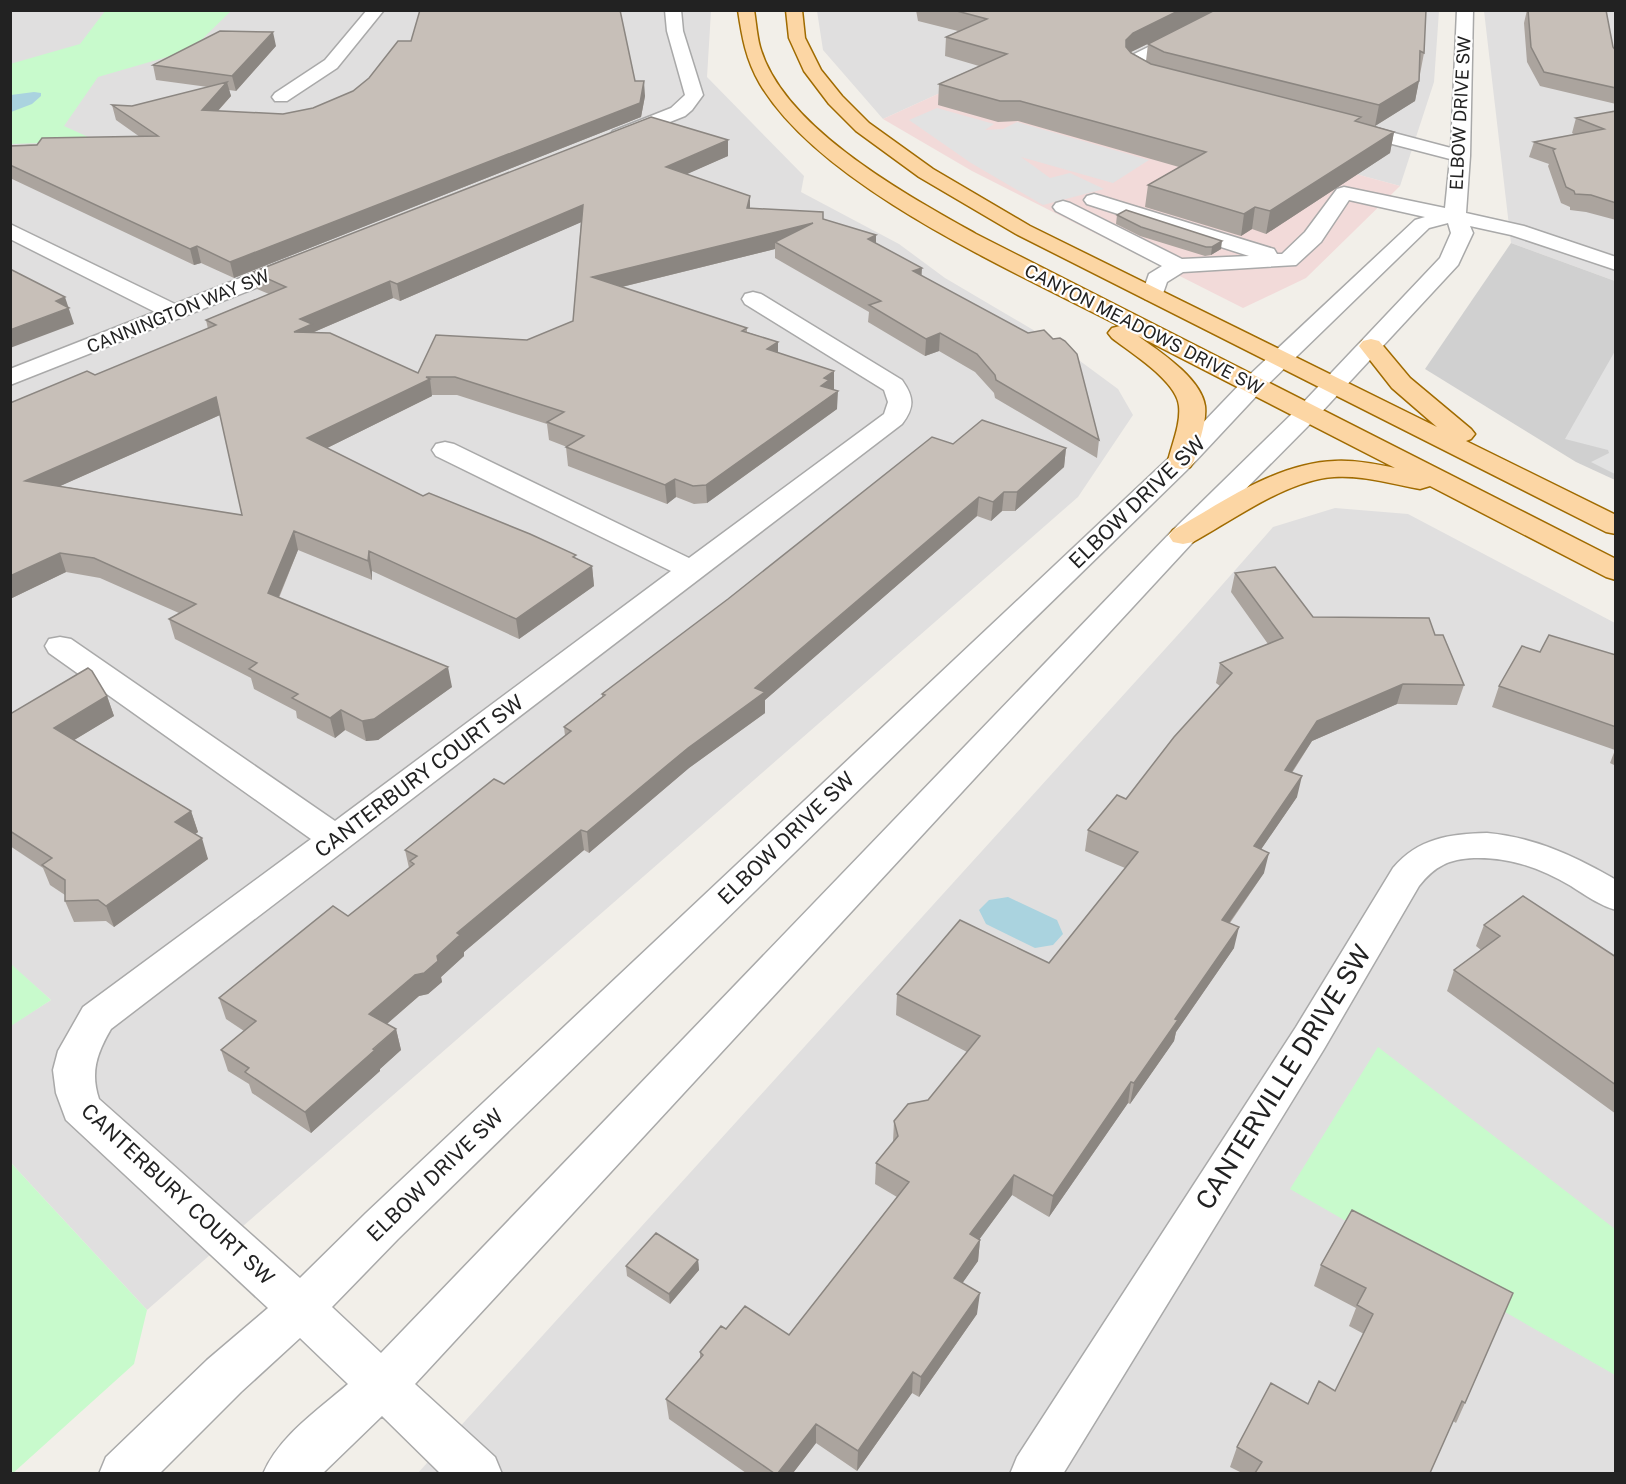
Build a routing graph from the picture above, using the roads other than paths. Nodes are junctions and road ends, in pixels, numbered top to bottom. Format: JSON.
{"nodes":[{"id":1,"x":376,"y":10,"type":"edge"},
{"id":2,"x":673,"y":10,"type":"edge"},
{"id":3,"x":746,"y":10,"type":"edge"},
{"id":4,"x":794,"y":10,"type":"edge"},
{"id":5,"x":1236,"y":10,"type":"edge"},
{"id":6,"x":1465,"y":10,"type":"edge"},
{"id":7,"x":1182,"y":85,"type":"edge"},
{"id":8,"x":281,"y":97,"type":"dead end"},
{"id":9,"x":1332,"y":123,"type":"edge"},
{"id":10,"x":601,"y":143,"type":"edge"},
{"id":11,"x":1460,"y":156,"type":"junction"},
{"id":12,"x":1094,"y":200,"type":"dead end"},
{"id":13,"x":1063,"y":207,"type":"dead end"},
{"id":14,"x":1455,"y":215,"type":"junction"},
{"id":15,"x":10,"y":230,"type":"edge"},
{"id":16,"x":316,"y":256,"type":"edge"},
{"id":17,"x":1288,"y":260,"type":"junction"},
{"id":18,"x":1616,"y":264,"type":"edge"},
{"id":19,"x":1178,"y":266,"type":"junction"},
{"id":20,"x":1067,"y":290,"type":"junction"},
{"id":21,"x":1153,"y":294,"type":"junction"},
{"id":22,"x":753,"y":299,"type":"dead end"},
{"id":23,"x":174,"y":313,"type":"junction"},
{"id":24,"x":1371,"y":346,"type":"junction"},
{"id":25,"x":1282,"y":358,"type":"junction"},
{"id":26,"x":10,"y":378,"type":"edge"},
{"id":27,"x":1253,"y":385,"type":"junction"},
{"id":28,"x":1334,"y":385,"type":"junction"},
{"id":29,"x":1308,"y":412,"type":"junction"},
{"id":30,"x":445,"y":450,"type":"dead end"},
{"id":31,"x":1181,"y":460,"type":"junction"},
{"id":32,"x":1513,"y":474,"type":"junction"},
{"id":33,"x":1448,"y":486,"type":"junction"},
{"id":34,"x":1616,"y":526,"type":"edge"},
{"id":35,"x":1183,"y":536,"type":"junction"},
{"id":36,"x":691,"y":570,"type":"junction"},
{"id":37,"x":1616,"y":571,"type":"edge"},
{"id":38,"x":60,"y":646,"type":"dead end"},
{"id":39,"x":336,"y":839,"type":"junction"},
{"id":40,"x":1616,"y":897,"type":"edge"},
{"id":41,"x":300,"y":1309,"type":"junction"},
{"id":42,"x":383,"y":1384,"type":"junction"},
{"id":43,"x":124,"y":1473,"type":"edge"},
{"id":44,"x":288,"y":1473,"type":"edge"},
{"id":45,"x":477,"y":1473,"type":"edge"},
{"id":46,"x":1035,"y":1473,"type":"edge"}],
"edges":[{"from":1,"to":8,"type":"street"},
{"from":2,"to":10,"type":"street"},
{"from":3,"to":20,"type":"main road","name":"CANYON MEADOWS DRIVE SW"},
{"from":4,"to":21,"type":"main road","name":"CANYON MEADOWS DRIVE SW"},
{"from":5,"to":7,"type":"street"},
{"from":6,"to":11,"type":"street","name":"ELBOW DRIVE SW"},
{"from":9,"to":11,"type":"street"},
{"from":11,"to":14,"type":"street","name":"ELBOW DRIVE SW"},
{"from":12,"to":17,"type":"street"},
{"from":13,"to":19,"type":"street"},
{"from":14,"to":17,"type":"street"},
{"from":14,"to":18,"type":"street"},
{"from":14,"to":24,"type":"street","name":"ELBOW DRIVE SW"},
{"from":14,"to":25,"type":"street","name":"ELBOW DRIVE SW"},
{"from":15,"to":23,"type":"street"},
{"from":16,"to":23,"type":"street","name":"CANNINGTON WAY SW"},
{"from":17,"to":19,"type":"street"},
{"from":19,"to":21,"type":"street"},
{"from":20,"to":27,"type":"main road","name":"CANYON MEADOWS DRIVE SW"},
{"from":20,"to":31,"type":"main road"},
{"from":21,"to":25,"type":"main road","name":"CANYON MEADOWS DRIVE SW"},
{"from":22,"to":36,"type":"street","name":"CANTERBURY COURT SW"},
{"from":23,"to":26,"type":"street","name":"CANNINGTON WAY SW"},
{"from":24,"to":28,"type":"street","name":"ELBOW DRIVE SW"},
{"from":24,"to":32,"type":"main road"},
{"from":25,"to":27,"type":"street","name":"ELBOW DRIVE SW"},
{"from":25,"to":28,"type":"main road","name":"CANYON MEADOWS DRIVE SW"},
{"from":27,"to":29,"type":"main road","name":"CANYON MEADOWS DRIVE SW"},
{"from":27,"to":31,"type":"street","name":"ELBOW DRIVE SW"},
{"from":28,"to":29,"type":"street","name":"ELBOW DRIVE SW"},
{"from":28,"to":32,"type":"main road","name":"CANYON MEADOWS DRIVE SW"},
{"from":29,"to":33,"type":"main road","name":"CANYON MEADOWS DRIVE SW"},
{"from":29,"to":35,"type":"street","name":"ELBOW DRIVE SW"},
{"from":30,"to":36,"type":"street"},
{"from":31,"to":41,"type":"street","name":"ELBOW DRIVE SW"},
{"from":32,"to":34,"type":"main road","name":"CANYON MEADOWS DRIVE SW"},
{"from":33,"to":35,"type":"main road"},
{"from":33,"to":37,"type":"main road","name":"CANYON MEADOWS DRIVE SW"},
{"from":35,"to":42,"type":"street","name":"ELBOW DRIVE SW"},
{"from":36,"to":39,"type":"street","name":"CANTERBURY COURT SW"},
{"from":38,"to":39,"type":"street"},
{"from":39,"to":41,"type":"street","name":"CANTERBURY COURT SW"},
{"from":40,"to":46,"type":"street","name":"CANTERVILLE DRIVE SW"},
{"from":41,"to":42,"type":"street","name":"CANTERBURY COURT SW"},
{"from":41,"to":43,"type":"street","name":"ELBOW DRIVE SW"},
{"from":42,"to":44,"type":"street","name":"ELBOW DRIVE SW"},
{"from":42,"to":45,"type":"street","name":"CANTERBURY COURT SW"}]}
